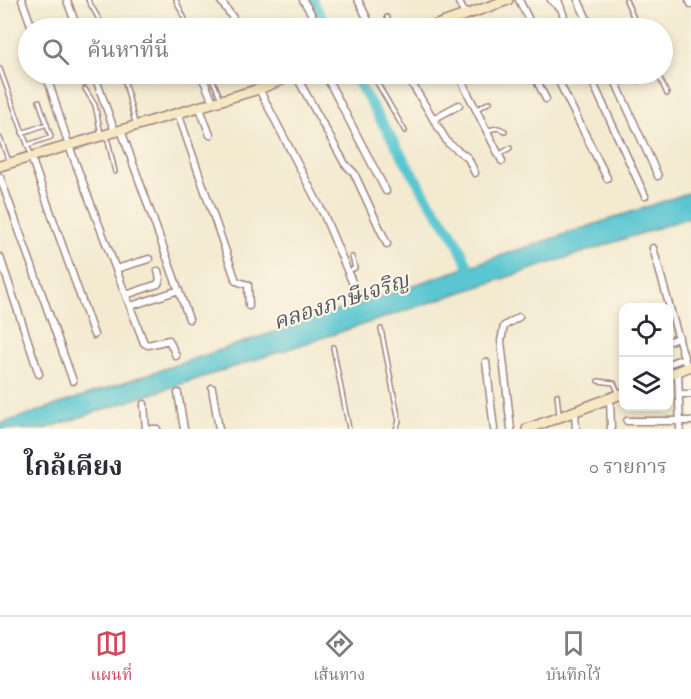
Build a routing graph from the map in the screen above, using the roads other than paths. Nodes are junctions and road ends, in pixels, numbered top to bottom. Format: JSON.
{"nodes":[{"id":1,"x":22,"y":0,"type":"edge"},
{"id":2,"x":67,"y":0,"type":"edge"},
{"id":3,"x":88,"y":0,"type":"edge"},
{"id":4,"x":176,"y":0,"type":"edge"},
{"id":5,"x":220,"y":0,"type":"edge"},
{"id":6,"x":303,"y":0,"type":"edge"},
{"id":7,"x":358,"y":0,"type":"edge"},
{"id":8,"x":458,"y":0,"type":"edge"},
{"id":9,"x":508,"y":0,"type":"edge"},
{"id":10,"x":519,"y":0,"type":"edge"},
{"id":11,"x":551,"y":0,"type":"edge"},
{"id":12,"x":578,"y":0,"type":"edge"},
{"id":13,"x":626,"y":0,"type":"edge"},
{"id":14,"x":558,"y":3,"type":"edge"},
{"id":15,"x":486,"y":4,"type":"edge"},
{"id":16,"x":465,"y":15,"type":"junction"},
{"id":17,"x":28,"y":18,"type":"edge"},
{"id":18,"x":73,"y":18,"type":"edge"},
{"id":19,"x":98,"y":18,"type":"edge"},
{"id":20,"x":184,"y":18,"type":"edge"},
{"id":21,"x":233,"y":18,"type":"tunnel mouth"},
{"id":22,"x":314,"y":18,"type":"edge"},
{"id":23,"x":367,"y":18,"type":"edge"},
{"id":24,"x":460,"y":18,"type":"edge"},
{"id":25,"x":528,"y":18,"type":"edge"},
{"id":26,"x":564,"y":18,"type":"edge"},
{"id":27,"x":586,"y":18,"type":"edge"},
{"id":28,"x":634,"y":18,"type":"edge"},
{"id":29,"x":0,"y":69,"type":"edge"},
{"id":30,"x":49,"y":84,"type":"edge"},
{"id":31,"x":97,"y":84,"type":"edge"},
{"id":32,"x":126,"y":84,"type":"edge"},
{"id":33,"x":207,"y":84,"type":"edge"},
{"id":34,"x":213,"y":84,"type":"edge"},
{"id":35,"x":266,"y":84,"type":"edge"},
{"id":36,"x":301,"y":84,"type":"edge"},
{"id":37,"x":330,"y":84,"type":"edge"},
{"id":38,"x":378,"y":84,"type":"edge"},
{"id":39,"x":412,"y":84,"type":"edge"},
{"id":40,"x":463,"y":84,"type":"edge"},
{"id":41,"x":538,"y":84,"type":"edge"},
{"id":42,"x":560,"y":84,"type":"edge"},
{"id":43,"x":594,"y":84,"type":"edge"},
{"id":44,"x":617,"y":84,"type":"edge"},
{"id":45,"x":662,"y":84,"type":"edge"},
{"id":46,"x":86,"y":89,"type":"dead end"},
{"id":47,"x":259,"y":89,"type":"junction"},
{"id":48,"x":667,"y":93,"type":"dead end"},
{"id":49,"x":546,"y":99,"type":"dead end"},
{"id":50,"x":39,"y":101,"type":"dead end"},
{"id":51,"x":217,"y":101,"type":"junction"},
{"id":52,"x":490,"y":102,"type":"dead end"},
{"id":53,"x":459,"y":105,"type":"dead end"},
{"id":54,"x":199,"y":106,"type":"junction"},
{"id":55,"x":477,"y":109,"type":"junction"},
{"id":56,"x":178,"y":113,"type":"junction"},
{"id":57,"x":433,"y":119,"type":"junction"},
{"id":58,"x":47,"y":124,"type":"junction"},
{"id":59,"x":136,"y":125,"type":"junction"},
{"id":60,"x":488,"y":130,"type":"junction"},
{"id":61,"x":505,"y":130,"type":"dead end"},
{"id":62,"x":405,"y":131,"type":"dead end"},
{"id":63,"x":22,"y":133,"type":"junction"},
{"id":64,"x":111,"y":133,"type":"junction"},
{"id":65,"x":210,"y":135,"type":"dead end"},
{"id":66,"x":0,"y":138,"type":"edge"},
{"id":67,"x":27,"y":146,"type":"junction"},
{"id":68,"x":69,"y":146,"type":"junction"},
{"id":69,"x":510,"y":148,"type":"dead end"},
{"id":70,"x":500,"y":153,"type":"junction"},
{"id":71,"x":31,"y":157,"type":"junction"},
{"id":72,"x":502,"y":161,"type":"dead end"},
{"id":73,"x":5,"y":164,"type":"edge"},
{"id":74,"x":115,"y":172,"type":"dead end"},
{"id":75,"x":476,"y":173,"type":"dead end"},
{"id":76,"x":658,"y":176,"type":"dead end"},
{"id":77,"x":0,"y":177,"type":"edge"},
{"id":78,"x":607,"y":178,"type":"dead end"},
{"id":79,"x":386,"y":191,"type":"dead end"},
{"id":80,"x":645,"y":196,"type":"dead end"},
{"id":81,"x":387,"y":244,"type":"dead end"},
{"id":82,"x":653,"y":248,"type":"dead end"},
{"id":83,"x":0,"y":257,"type":"edge"},
{"id":84,"x":352,"y":257,"type":"dead end"},
{"id":85,"x":149,"y":259,"type":"dead end"},
{"id":86,"x":116,"y":269,"type":"junction"},
{"id":87,"x":158,"y":271,"type":"dead end"},
{"id":88,"x":348,"y":272,"type":"junction"},
{"id":89,"x":179,"y":290,"type":"junction"},
{"id":90,"x":126,"y":295,"type":"junction"},
{"id":91,"x":358,"y":296,"type":"dead end"},
{"id":92,"x":134,"y":305,"type":"dead end"},
{"id":93,"x":249,"y":306,"type":"dead end"},
{"id":94,"x":519,"y":317,"type":"dead end"},
{"id":95,"x":189,"y":319,"type":"dead end"},
{"id":96,"x":381,"y":328,"type":"dead end"},
{"id":97,"x":94,"y":335,"type":"dead end"},
{"id":98,"x":678,"y":337,"type":"junction"},
{"id":99,"x":673,"y":340,"type":"edge"},
{"id":100,"x":333,"y":347,"type":"dead end"},
{"id":101,"x":176,"y":356,"type":"dead end"},
{"id":102,"x":486,"y":362,"type":"dead end"},
{"id":103,"x":682,"y":368,"type":"edge"},
{"id":104,"x":39,"y":374,"type":"dead end"},
{"id":105,"x":73,"y":381,"type":"dead end"},
{"id":106,"x":598,"y":381,"type":"dead end"},
{"id":107,"x":212,"y":388,"type":"dead end"},
{"id":108,"x":619,"y":390,"type":"edge"},
{"id":109,"x":178,"y":393,"type":"dead end"},
{"id":110,"x":680,"y":394,"type":"junction"},
{"id":111,"x":691,"y":394,"type":"edge"},
{"id":112,"x":557,"y":395,"type":"dead end"},
{"id":113,"x":619,"y":395,"type":"edge"},
{"id":114,"x":610,"y":399,"type":"junction"},
{"id":115,"x":144,"y":404,"type":"dead end"},
{"id":116,"x":575,"y":411,"type":"junction"},
{"id":117,"x":560,"y":417,"type":"junction"},
{"id":118,"x":627,"y":421,"type":"dead end"},
{"id":119,"x":680,"y":421,"type":"junction"},
{"id":120,"x":691,"y":421,"type":"edge"},
{"id":121,"x":146,"y":429,"type":"edge"},
{"id":122,"x":152,"y":429,"type":"edge"},
{"id":123,"x":157,"y":429,"type":"edge"},
{"id":124,"x":184,"y":429,"type":"edge"},
{"id":125,"x":219,"y":429,"type":"edge"},
{"id":126,"x":349,"y":429,"type":"edge"},
{"id":127,"x":396,"y":429,"type":"edge"},
{"id":128,"x":494,"y":429,"type":"edge"},
{"id":129,"x":511,"y":429,"type":"edge"},
{"id":130,"x":529,"y":429,"type":"edge"},
{"id":131,"x":576,"y":429,"type":"edge"},
{"id":132,"x":611,"y":429,"type":"edge"},
{"id":133,"x":680,"y":429,"type":"edge"}],
"edges":[{"from":1,"to":17,"type":"street"},
{"from":2,"to":18,"type":"street"},
{"from":3,"to":19,"type":"lane"},
{"from":4,"to":20,"type":"lane"},
{"from":5,"to":21,"type":"street"},
{"from":6,"to":22,"type":"street"},
{"from":7,"to":23,"type":"street"},
{"from":8,"to":16,"type":"street"},
{"from":9,"to":15,"type":"street"},
{"from":10,"to":25,"type":"street"},
{"from":11,"to":14,"type":"street"},
{"from":12,"to":27,"type":"street"},
{"from":13,"to":28,"type":"lane"},
{"from":14,"to":26,"type":"street"},
{"from":15,"to":16,"type":"street"},
{"from":16,"to":24,"type":"street"},
{"from":29,"to":63,"type":"lane"},
{"from":30,"to":68,"type":"street"},
{"from":31,"to":64,"type":"street"},
{"from":32,"to":59,"type":"lane"},
{"from":33,"to":51,"type":"street"},
{"from":34,"to":51,"type":"lane"},
{"from":35,"to":47,"type":"street"},
{"from":36,"to":81,"type":"street"},
{"from":37,"to":79,"type":"street"},
{"from":38,"to":62,"type":"lane"},
{"from":39,"to":57,"type":"street"},
{"from":40,"to":55,"type":"street"},
{"from":41,"to":49,"type":"street"},
{"from":42,"to":78,"type":"street"},
{"from":43,"to":80,"type":"street"},
{"from":44,"to":76,"type":"street"},
{"from":45,"to":48,"type":"lane"},
{"from":46,"to":64,"type":"lane"},
{"from":47,"to":51,"type":"street"},
{"from":47,"to":88,"type":"street"},
{"from":50,"to":58,"type":"lane"},
{"from":51,"to":54,"type":"street"},
{"from":52,"to":55,"type":"lane"},
{"from":53,"to":57,"type":"street"},
{"from":54,"to":56,"type":"street"},
{"from":54,"to":65,"type":"street"},
{"from":55,"to":60,"type":"street"},
{"from":56,"to":59,"type":"street"},
{"from":56,"to":93,"type":"street"},
{"from":57,"to":75,"type":"street"},
{"from":58,"to":63,"type":"lane"},
{"from":58,"to":67,"type":"lane"},
{"from":59,"to":64,"type":"street"},
{"from":60,"to":61,"type":"lane"},
{"from":60,"to":70,"type":"street"},
{"from":63,"to":67,"type":"lane"},
{"from":64,"to":68,"type":"street"},
{"from":64,"to":74,"type":"lane"},
{"from":64,"to":89,"type":"street"},
{"from":66,"to":73,"type":"lane"},
{"from":67,"to":71,"type":"lane"},
{"from":68,"to":71,"type":"street"},
{"from":68,"to":86,"type":"street"},
{"from":69,"to":70,"type":"lane"},
{"from":70,"to":72,"type":"street"},
{"from":71,"to":73,"type":"street"},
{"from":71,"to":97,"type":"street"},
{"from":77,"to":105,"type":"street"},
{"from":82,"to":98,"type":"street"},
{"from":83,"to":104,"type":"street"},
{"from":84,"to":88,"type":"lane"},
{"from":85,"to":86,"type":"street"},
{"from":86,"to":90,"type":"street"},
{"from":87,"to":90,"type":"street"},
{"from":88,"to":91,"type":"street"},
{"from":89,"to":92,"type":"street"},
{"from":89,"to":95,"type":"street"},
{"from":90,"to":101,"type":"street"},
{"from":94,"to":129,"type":"street"},
{"from":96,"to":127,"type":"lane"},
{"from":98,"to":99,"type":"street"},
{"from":98,"to":103,"type":"street"},
{"from":100,"to":126,"type":"lane"},
{"from":102,"to":128,"type":"street"},
{"from":103,"to":110,"type":"street"},
{"from":106,"to":108,"type":"lane"},
{"from":107,"to":125,"type":"street"},
{"from":109,"to":124,"type":"street"},
{"from":110,"to":111,"type":"street"},
{"from":110,"to":119,"type":"street"},
{"from":112,"to":117,"type":"lane"},
{"from":113,"to":114,"type":"street"},
{"from":114,"to":116,"type":"street"},
{"from":114,"to":132,"type":"street"},
{"from":115,"to":121,"type":"street"},
{"from":116,"to":117,"type":"street"},
{"from":116,"to":131,"type":"street"},
{"from":117,"to":130,"type":"street"},
{"from":118,"to":119,"type":"street"},
{"from":119,"to":120,"type":"street"},
{"from":119,"to":133,"type":"street"},
{"from":122,"to":123,"type":"street"}]}
